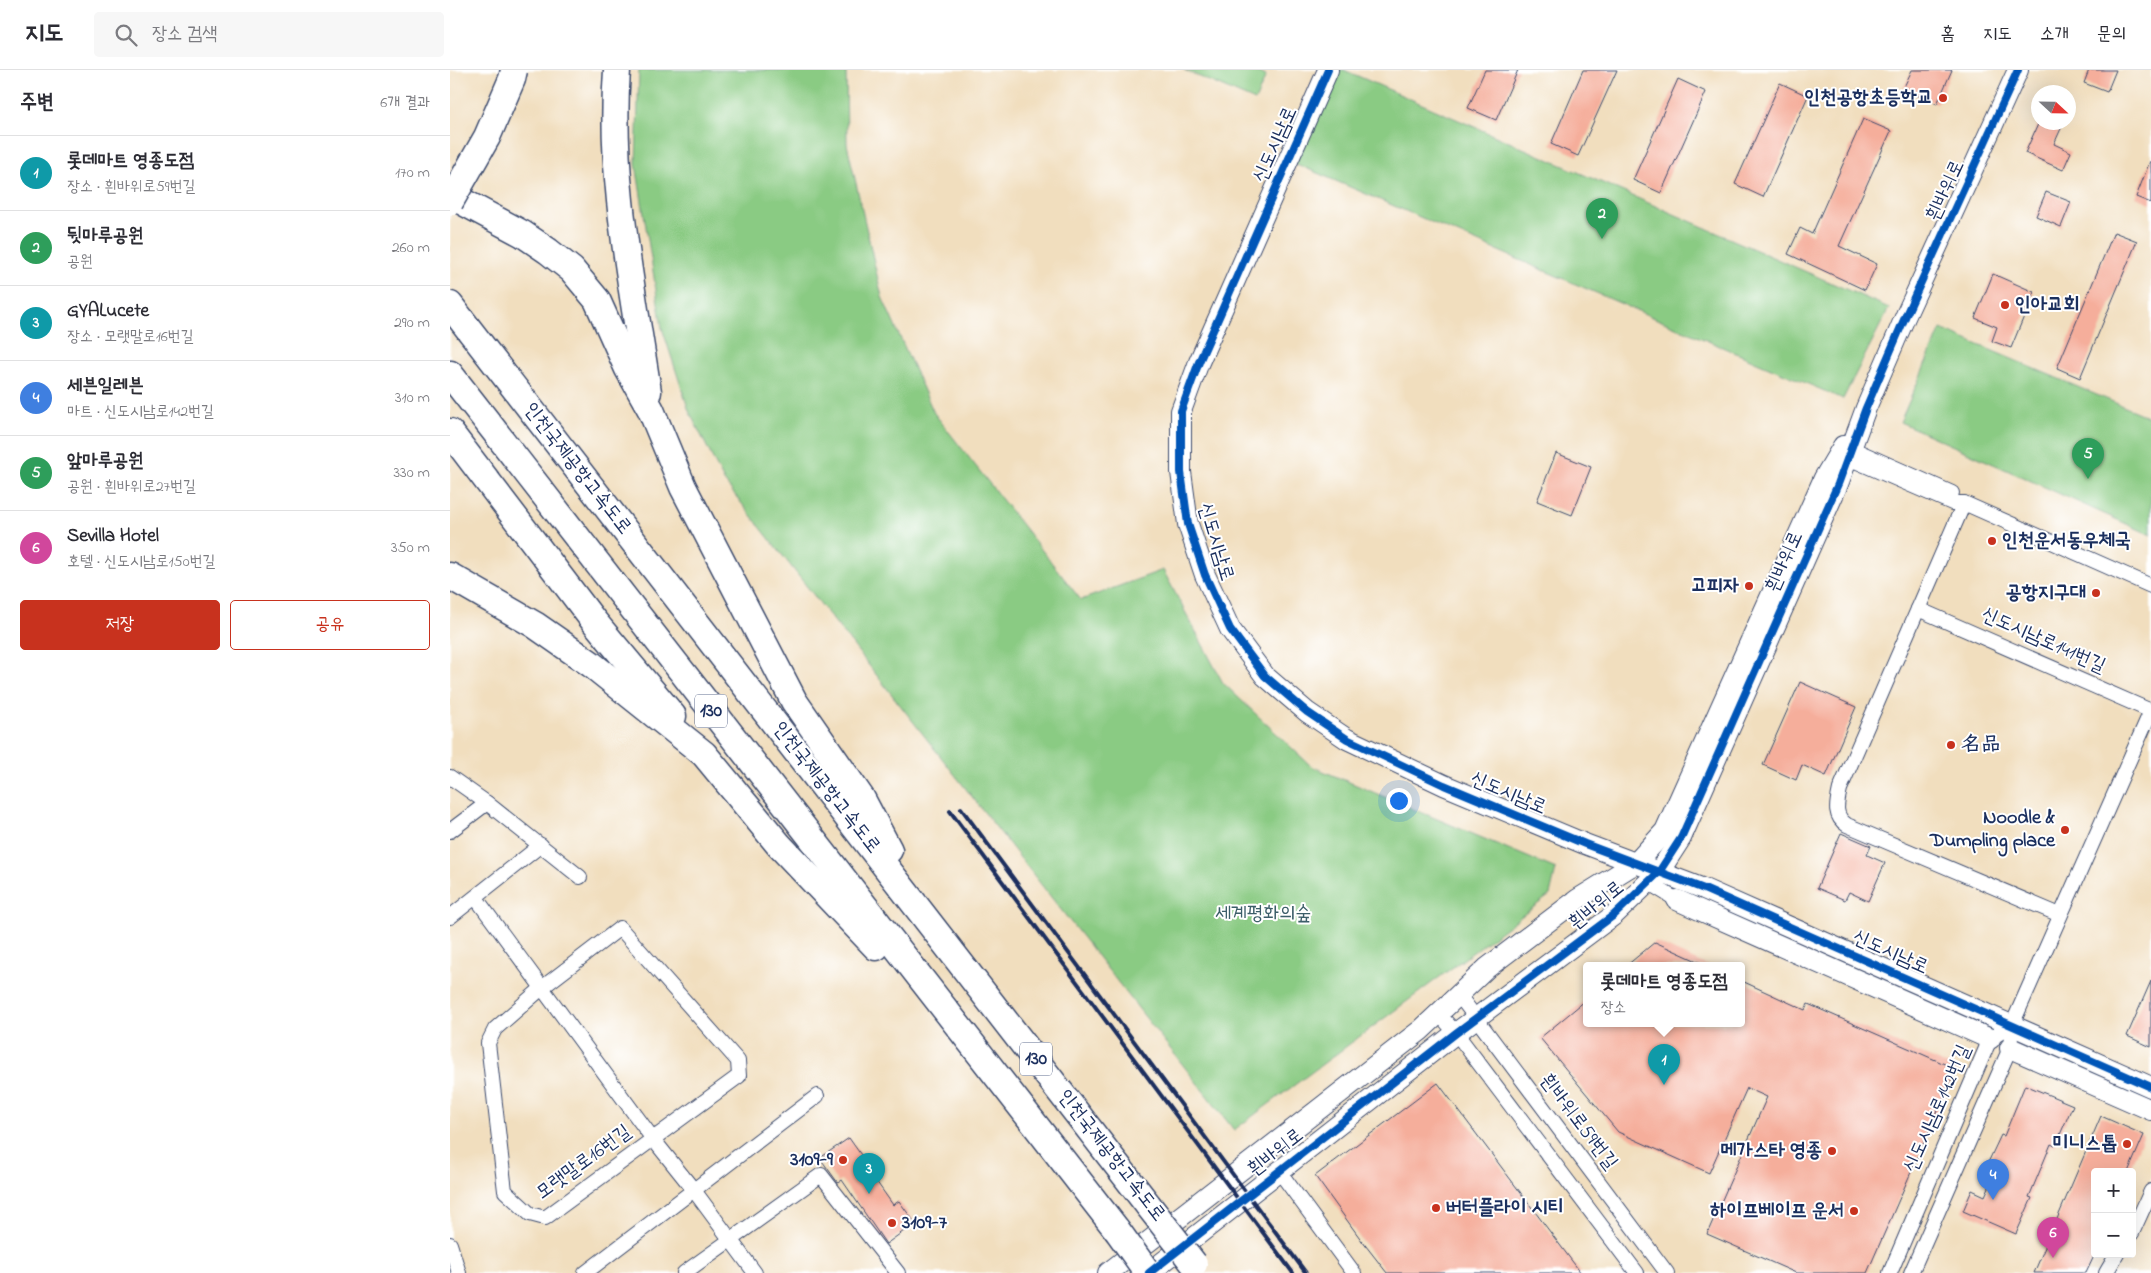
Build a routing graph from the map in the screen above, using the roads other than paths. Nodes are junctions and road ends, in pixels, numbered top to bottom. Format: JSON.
{"nodes":[{"id":1,"x":514,"y":70,"type":"edge"},
{"id":2,"x":618,"y":70,"type":"edge"},
{"id":3,"x":1328,"y":70,"type":"edge"},
{"id":4,"x":2018,"y":70,"type":"edge"},
{"id":5,"x":450,"y":195,"type":"edge"},
{"id":6,"x":450,"y":202,"type":"edge"},
{"id":7,"x":450,"y":305,"type":"edge"},
{"id":8,"x":450,"y":374,"type":"edge"},
{"id":9,"x":651,"y":410,"type":"junction"},
{"id":10,"x":450,"y":432,"type":"edge"},
{"id":11,"x":1845,"y":451,"type":"junction"},
{"id":12,"x":1964,"y":503,"type":"junction"},
{"id":13,"x":450,"y":576,"type":"edge"},
{"id":14,"x":2151,"y":586,"type":"edge"},
{"id":15,"x":1918,"y":609,"type":"junction"},
{"id":16,"x":2151,"y":711,"type":"edge"},
{"id":17,"x":704,"y":754,"type":"junction"},
{"id":18,"x":450,"y":777,"type":"edge"},
{"id":19,"x":487,"y":803,"type":"junction"},
{"id":20,"x":450,"y":831,"type":"edge"},
{"id":21,"x":541,"y":845,"type":"junction"},
{"id":22,"x":1632,"y":867,"type":"junction"},
{"id":23,"x":580,"y":877,"type":"dead end"},
{"id":24,"x":1654,"y":878,"type":"junction"},
{"id":25,"x":476,"y":898,"type":"junction"},
{"id":26,"x":1677,"y":900,"type":"joint"},
{"id":27,"x":923,"y":913,"type":"junction"},
{"id":28,"x":2060,"y":915,"type":"junction"},
{"id":29,"x":450,"y":917,"type":"edge"},
{"id":30,"x":543,"y":987,"type":"junction"},
{"id":31,"x":1458,"y":994,"type":"junction"},
{"id":32,"x":1438,"y":1013,"type":"junction"},
{"id":33,"x":1476,"y":1019,"type":"junction"},
{"id":34,"x":2012,"y":1025,"type":"junction"},
{"id":35,"x":1456,"y":1033,"type":"junction"},
{"id":36,"x":1990,"y":1039,"type":"junction"},
{"id":37,"x":973,"y":1047,"type":"junction"},
{"id":38,"x":2010,"y":1048,"type":"junction"},
{"id":39,"x":2151,"y":1087,"type":"edge"},
{"id":40,"x":817,"y":1096,"type":"dead end"},
{"id":41,"x":2151,"y":1110,"type":"edge"},
{"id":42,"x":653,"y":1139,"type":"junction"},
{"id":43,"x":1279,"y":1171,"type":"junction"},
{"id":44,"x":694,"y":1188,"type":"junction"},
{"id":45,"x":2151,"y":1191,"type":"edge"},
{"id":46,"x":2136,"y":1224,"type":"edge"},
{"id":47,"x":730,"y":1240,"type":"junction"},
{"id":48,"x":450,"y":1244,"type":"edge"},
{"id":49,"x":2115,"y":1258,"type":"edge"},
{"id":50,"x":1198,"y":1269,"type":"edge"},
{"id":51,"x":460,"y":1273,"type":"edge"},
{"id":52,"x":585,"y":1273,"type":"edge"},
{"id":53,"x":684,"y":1273,"type":"edge"},
{"id":54,"x":755,"y":1273,"type":"edge"},
{"id":55,"x":898,"y":1273,"type":"edge"},
{"id":56,"x":1108,"y":1273,"type":"edge"},
{"id":57,"x":1149,"y":1273,"type":"edge"},
{"id":58,"x":1354,"y":1273,"type":"edge"},
{"id":59,"x":1637,"y":1273,"type":"edge"},
{"id":60,"x":1667,"y":1273,"type":"edge"},
{"id":61,"x":1890,"y":1273,"type":"edge"},
{"id":62,"x":1912,"y":1273,"type":"edge"},
{"id":63,"x":2106,"y":1273,"type":"edge"}],
"edges":[{"from":1,"to":6,"type":"highway","bridge":true},
{"from":2,"to":9,"type":"highway"},
{"from":3,"to":22,"type":"street","name":"신도시남로"},
{"from":4,"to":11,"type":"street","name":"흰바위로"},
{"from":5,"to":9,"type":"highway"},
{"from":7,"to":27,"type":"highway","name":"인천국제공항고속도로","number":"130"},
{"from":8,"to":37,"type":"highway","name":"인천국제공항고속도로","number":"130"},
{"from":9,"to":27,"type":"highway"},
{"from":10,"to":17,"type":"highway"},
{"from":11,"to":12,"type":"street"},
{"from":11,"to":22,"type":"street","name":"흰바위로"},
{"from":11,"to":24,"type":"street","name":"흰바위로"},
{"from":12,"to":14,"type":"street"},
{"from":12,"to":15,"type":"street"},
{"from":13,"to":17,"type":"highway"},
{"from":15,"to":16,"type":"street","name":"신도시남로141번길"},
{"from":15,"to":28,"type":"street"},
{"from":16,"to":28,"type":"street","name":"신도시남로141번길"},
{"from":17,"to":37,"type":"highway"},
{"from":18,"to":19,"type":"street"},
{"from":19,"to":20,"type":"street"},
{"from":19,"to":21,"type":"street"},
{"from":21,"to":23,"type":"street"},
{"from":21,"to":25,"type":"street"},
{"from":22,"to":24,"type":"street","name":"신도시남로"},
{"from":22,"to":31,"type":"street","name":"흰바위로"},
{"from":24,"to":26,"type":"street","name":"신도시남로"},
{"from":24,"to":33,"type":"street","name":"흰바위로"},
{"from":24,"to":34,"type":"street","name":"신도시남로"},
{"from":25,"to":29,"type":"street"},
{"from":25,"to":30,"type":"street","name":"모랫말로16번길"},
{"from":26,"to":36,"type":"street","name":"신도시남로"},
{"from":27,"to":50,"type":"highway","name":"인천국제공항고속도로","number":"130","bridge":true},
{"from":28,"to":34,"type":"street","name":"신도시남로141번길"},
{"from":30,"to":42,"type":"street","name":"모랫말로16번길"},
{"from":30,"to":42,"type":"street","name":"모랫말로16번길"},
{"from":30,"to":42,"type":"street","name":"모랫말로16번길"},
{"from":31,"to":32,"type":"street","name":"흰바위로"},
{"from":31,"to":33,"type":"street","name":"흰바위로59번길"},
{"from":32,"to":35,"type":"street"},
{"from":32,"to":56,"type":"street","name":"흰바위로"},
{"from":33,"to":35,"type":"street","name":"흰바위로"},
{"from":33,"to":60,"type":"street","name":"흰바위로59번길"},
{"from":34,"to":36,"type":"street","name":"신도시남로142번길"},
{"from":34,"to":38,"type":"street","name":"신도시남로142번길"},
{"from":34,"to":39,"type":"street","name":"신도시남로"},
{"from":35,"to":43,"type":"street","name":"흰바위로"},
{"from":35,"to":59,"type":"street"},
{"from":36,"to":38,"type":"street","name":"신도시남로"},
{"from":36,"to":61,"type":"street","name":"신도시남로142번길"},
{"from":37,"to":57,"type":"highway","name":"인천국제공항고속도로","number":"130","bridge":true},
{"from":38,"to":41,"type":"street","name":"신도시남로"},
{"from":38,"to":62,"type":"street","name":"신도시남로142번길"},
{"from":40,"to":44,"type":"street"},
{"from":42,"to":44,"type":"street","name":"모랫말로16번길"},
{"from":43,"to":57,"type":"street","name":"흰바위로"},
{"from":43,"to":58,"type":"street"},
{"from":44,"to":47,"type":"street","name":"모랫말로16번길"},
{"from":44,"to":52,"type":"street"},
{"from":45,"to":46,"type":"street"},
{"from":47,"to":53,"type":"street"},
{"from":47,"to":54,"type":"street","name":"모랫말로16번길"},
{"from":47,"to":55,"type":"street"},
{"from":48,"to":51,"type":"street"},
{"from":49,"to":63,"type":"street"}]}
